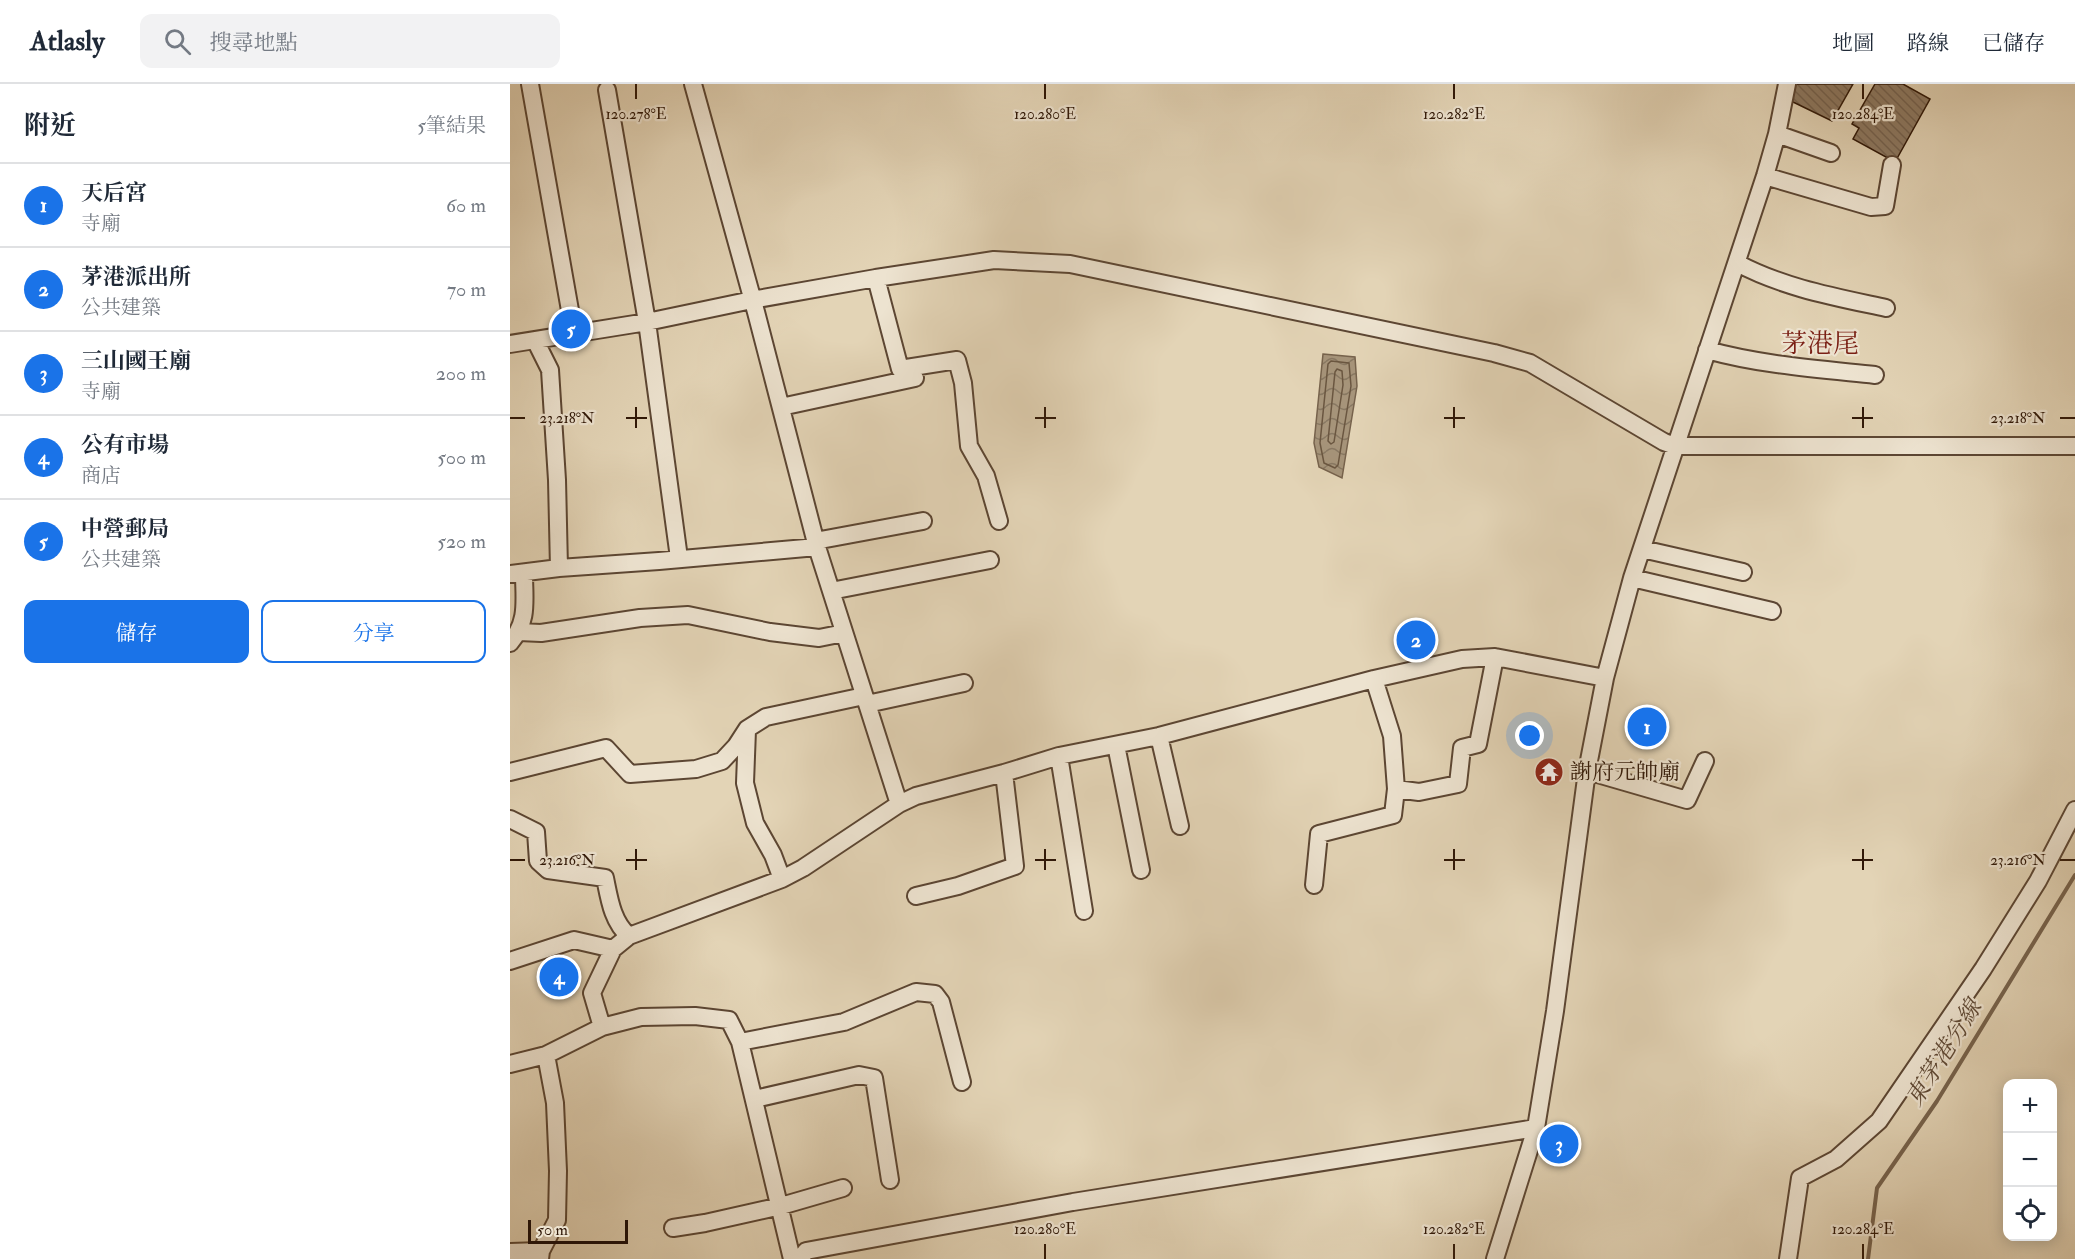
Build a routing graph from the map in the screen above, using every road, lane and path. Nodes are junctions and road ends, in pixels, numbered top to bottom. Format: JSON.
{"nodes":[{"id":1,"x":530,"y":84,"type":"edge"},
{"id":2,"x":693,"y":84,"type":"edge"},
{"id":3,"x":1787,"y":84,"type":"edge"},
{"id":4,"x":607,"y":90,"type":"dead end"},
{"id":5,"x":1777,"y":134,"type":"junction"},
{"id":6,"x":1831,"y":153,"type":"dead end"},
{"id":7,"x":1892,"y":165,"type":"dead end"},
{"id":8,"x":1765,"y":176,"type":"junction"},
{"id":9,"x":1737,"y":263,"type":"junction"},
{"id":10,"x":876,"y":278,"type":"junction"},
{"id":11,"x":752,"y":300,"type":"junction"},
{"id":12,"x":1886,"y":308,"type":"dead end"},
{"id":13,"x":647,"y":322,"type":"junction"},
{"id":14,"x":574,"y":333,"type":"junction"},
{"id":15,"x":535,"y":340,"type":"junction"},
{"id":16,"x":510,"y":344,"type":"edge"},
{"id":17,"x":1707,"y":350,"type":"junction"},
{"id":18,"x":1875,"y":375,"type":"dead end"},
{"id":19,"x":915,"y":378,"type":"dead end"},
{"id":20,"x":781,"y":407,"type":"junction"},
{"id":21,"x":1675,"y":446,"type":"junction"},
{"id":22,"x":2075,"y":446,"type":"edge"},
{"id":23,"x":923,"y":520,"type":"dead end"},
{"id":24,"x":999,"y":521,"type":"dead end"},
{"id":25,"x":816,"y":544,"type":"junction"},
{"id":26,"x":1642,"y":549,"type":"junction"},
{"id":27,"x":679,"y":558,"type":"junction"},
{"id":28,"x":990,"y":560,"type":"dead end"},
{"id":29,"x":559,"y":568,"type":"junction"},
{"id":30,"x":517,"y":573,"type":"edge"},
{"id":31,"x":1743,"y":573,"type":"dead end"},
{"id":32,"x":1632,"y":578,"type":"junction"},
{"id":33,"x":831,"y":591,"type":"junction"},
{"id":34,"x":1772,"y":611,"type":"dead end"},
{"id":35,"x":844,"y":633,"type":"junction"},
{"id":36,"x":515,"y":638,"type":"edge"},
{"id":37,"x":1495,"y":657,"type":"junction"},
{"id":38,"x":1605,"y":678,"type":"junction"},
{"id":39,"x":1374,"y":679,"type":"junction"},
{"id":40,"x":964,"y":683,"type":"dead end"},
{"id":41,"x":866,"y":700,"type":"junction"},
{"id":42,"x":747,"y":729,"type":"junction"},
{"id":43,"x":1159,"y":736,"type":"junction"},
{"id":44,"x":1116,"y":745,"type":"junction"},
{"id":45,"x":1059,"y":756,"type":"junction"},
{"id":46,"x":1705,"y":761,"type":"dead end"},
{"id":47,"x":1587,"y":771,"type":"junction"},
{"id":48,"x":510,"y":772,"type":"edge"},
{"id":49,"x":1004,"y":773,"type":"junction"},
{"id":50,"x":1396,"y":789,"type":"junction"},
{"id":51,"x":899,"y":804,"type":"junction"},
{"id":52,"x":2075,"y":810,"type":"edge"},
{"id":53,"x":510,"y":819,"type":"edge"},
{"id":54,"x":1180,"y":826,"type":"dead end"},
{"id":55,"x":1141,"y":870,"type":"dead end"},
{"id":56,"x":782,"y":879,"type":"junction"},
{"id":57,"x":1314,"y":885,"type":"dead end"},
{"id":58,"x":916,"y":896,"type":"dead end"},
{"id":59,"x":1084,"y":911,"type":"dead end"},
{"id":60,"x":628,"y":936,"type":"junction"},
{"id":61,"x":613,"y":949,"type":"junction"},
{"id":62,"x":510,"y":961,"type":"edge"},
{"id":63,"x":602,"y":1026,"type":"junction"},
{"id":64,"x":740,"y":1042,"type":"junction"},
{"id":65,"x":546,"y":1055,"type":"junction"},
{"id":66,"x":510,"y":1064,"type":"edge"},
{"id":67,"x":962,"y":1082,"type":"dead end"},
{"id":68,"x":755,"y":1099,"type":"junction"},
{"id":69,"x":1536,"y":1128,"type":"junction"},
{"id":70,"x":890,"y":1180,"type":"dead end"},
{"id":71,"x":843,"y":1188,"type":"dead end"},
{"id":72,"x":781,"y":1206,"type":"junction"},
{"id":73,"x":674,"y":1228,"type":"dead end"},
{"id":74,"x":510,"y":1252,"type":"edge"},
{"id":75,"x":540,"y":1255,"type":"edge"},
{"id":76,"x":792,"y":1259,"type":"edge"},
{"id":77,"x":800,"y":1259,"type":"edge"},
{"id":78,"x":1495,"y":1259,"type":"edge"},
{"id":79,"x":1788,"y":1259,"type":"edge"}],
"edges":[{"from":1,"to":14,"type":"street"},
{"from":2,"to":11,"type":"street"},
{"from":3,"to":5,"type":"street"},
{"from":4,"to":13,"type":"street"},
{"from":5,"to":6,"type":"street"},
{"from":5,"to":8,"type":"street"},
{"from":7,"to":8,"type":"street"},
{"from":8,"to":9,"type":"street"},
{"from":9,"to":12,"type":"street"},
{"from":9,"to":17,"type":"street"},
{"from":10,"to":11,"type":"street"},
{"from":10,"to":21,"type":"street"},
{"from":10,"to":24,"type":"street"},
{"from":11,"to":13,"type":"street"},
{"from":11,"to":20,"type":"street"},
{"from":13,"to":14,"type":"street"},
{"from":13,"to":27,"type":"street"},
{"from":14,"to":15,"type":"street"},
{"from":15,"to":16,"type":"street"},
{"from":15,"to":29,"type":"street"},
{"from":17,"to":18,"type":"street"},
{"from":17,"to":21,"type":"street"},
{"from":19,"to":20,"type":"street"},
{"from":20,"to":25,"type":"street"},
{"from":21,"to":22,"type":"street"},
{"from":21,"to":26,"type":"street"},
{"from":23,"to":25,"type":"street"},
{"from":25,"to":27,"type":"street"},
{"from":25,"to":33,"type":"street"},
{"from":26,"to":31,"type":"street"},
{"from":26,"to":32,"type":"street"},
{"from":27,"to":29,"type":"street"},
{"from":28,"to":33,"type":"street"},
{"from":29,"to":30,"type":"street"},
{"from":30,"to":36,"type":"street"},
{"from":32,"to":34,"type":"street"},
{"from":32,"to":38,"type":"street"},
{"from":33,"to":35,"type":"street"},
{"from":35,"to":36,"type":"street"},
{"from":35,"to":41,"type":"street"},
{"from":37,"to":38,"type":"street"},
{"from":37,"to":39,"type":"street"},
{"from":37,"to":50,"type":"street"},
{"from":38,"to":47,"type":"street"},
{"from":39,"to":43,"type":"street"},
{"from":39,"to":50,"type":"street"},
{"from":40,"to":41,"type":"street"},
{"from":41,"to":42,"type":"street"},
{"from":41,"to":51,"type":"street"},
{"from":42,"to":48,"type":"street"},
{"from":42,"to":56,"type":"street"},
{"from":43,"to":44,"type":"street"},
{"from":43,"to":54,"type":"street"},
{"from":44,"to":45,"type":"street"},
{"from":44,"to":55,"type":"street"},
{"from":45,"to":49,"type":"street"},
{"from":45,"to":59,"type":"street"},
{"from":46,"to":47,"type":"street"},
{"from":47,"to":69,"type":"street"},
{"from":49,"to":51,"type":"street"},
{"from":49,"to":58,"type":"street"},
{"from":50,"to":57,"type":"street"},
{"from":51,"to":56,"type":"street"},
{"from":52,"to":79,"type":"street"},
{"from":53,"to":60,"type":"street"},
{"from":56,"to":60,"type":"street"},
{"from":60,"to":61,"type":"street"},
{"from":61,"to":62,"type":"street"},
{"from":61,"to":63,"type":"street"},
{"from":63,"to":64,"type":"street"},
{"from":63,"to":65,"type":"street"},
{"from":64,"to":67,"type":"street"},
{"from":64,"to":68,"type":"street"},
{"from":65,"to":66,"type":"street"},
{"from":65,"to":75,"type":"street"},
{"from":68,"to":70,"type":"street"},
{"from":68,"to":72,"type":"street"},
{"from":69,"to":77,"type":"street"},
{"from":69,"to":78,"type":"street"},
{"from":71,"to":72,"type":"street"},
{"from":72,"to":73,"type":"street"},
{"from":72,"to":76,"type":"street"},
{"from":74,"to":75,"type":"street"}]}
